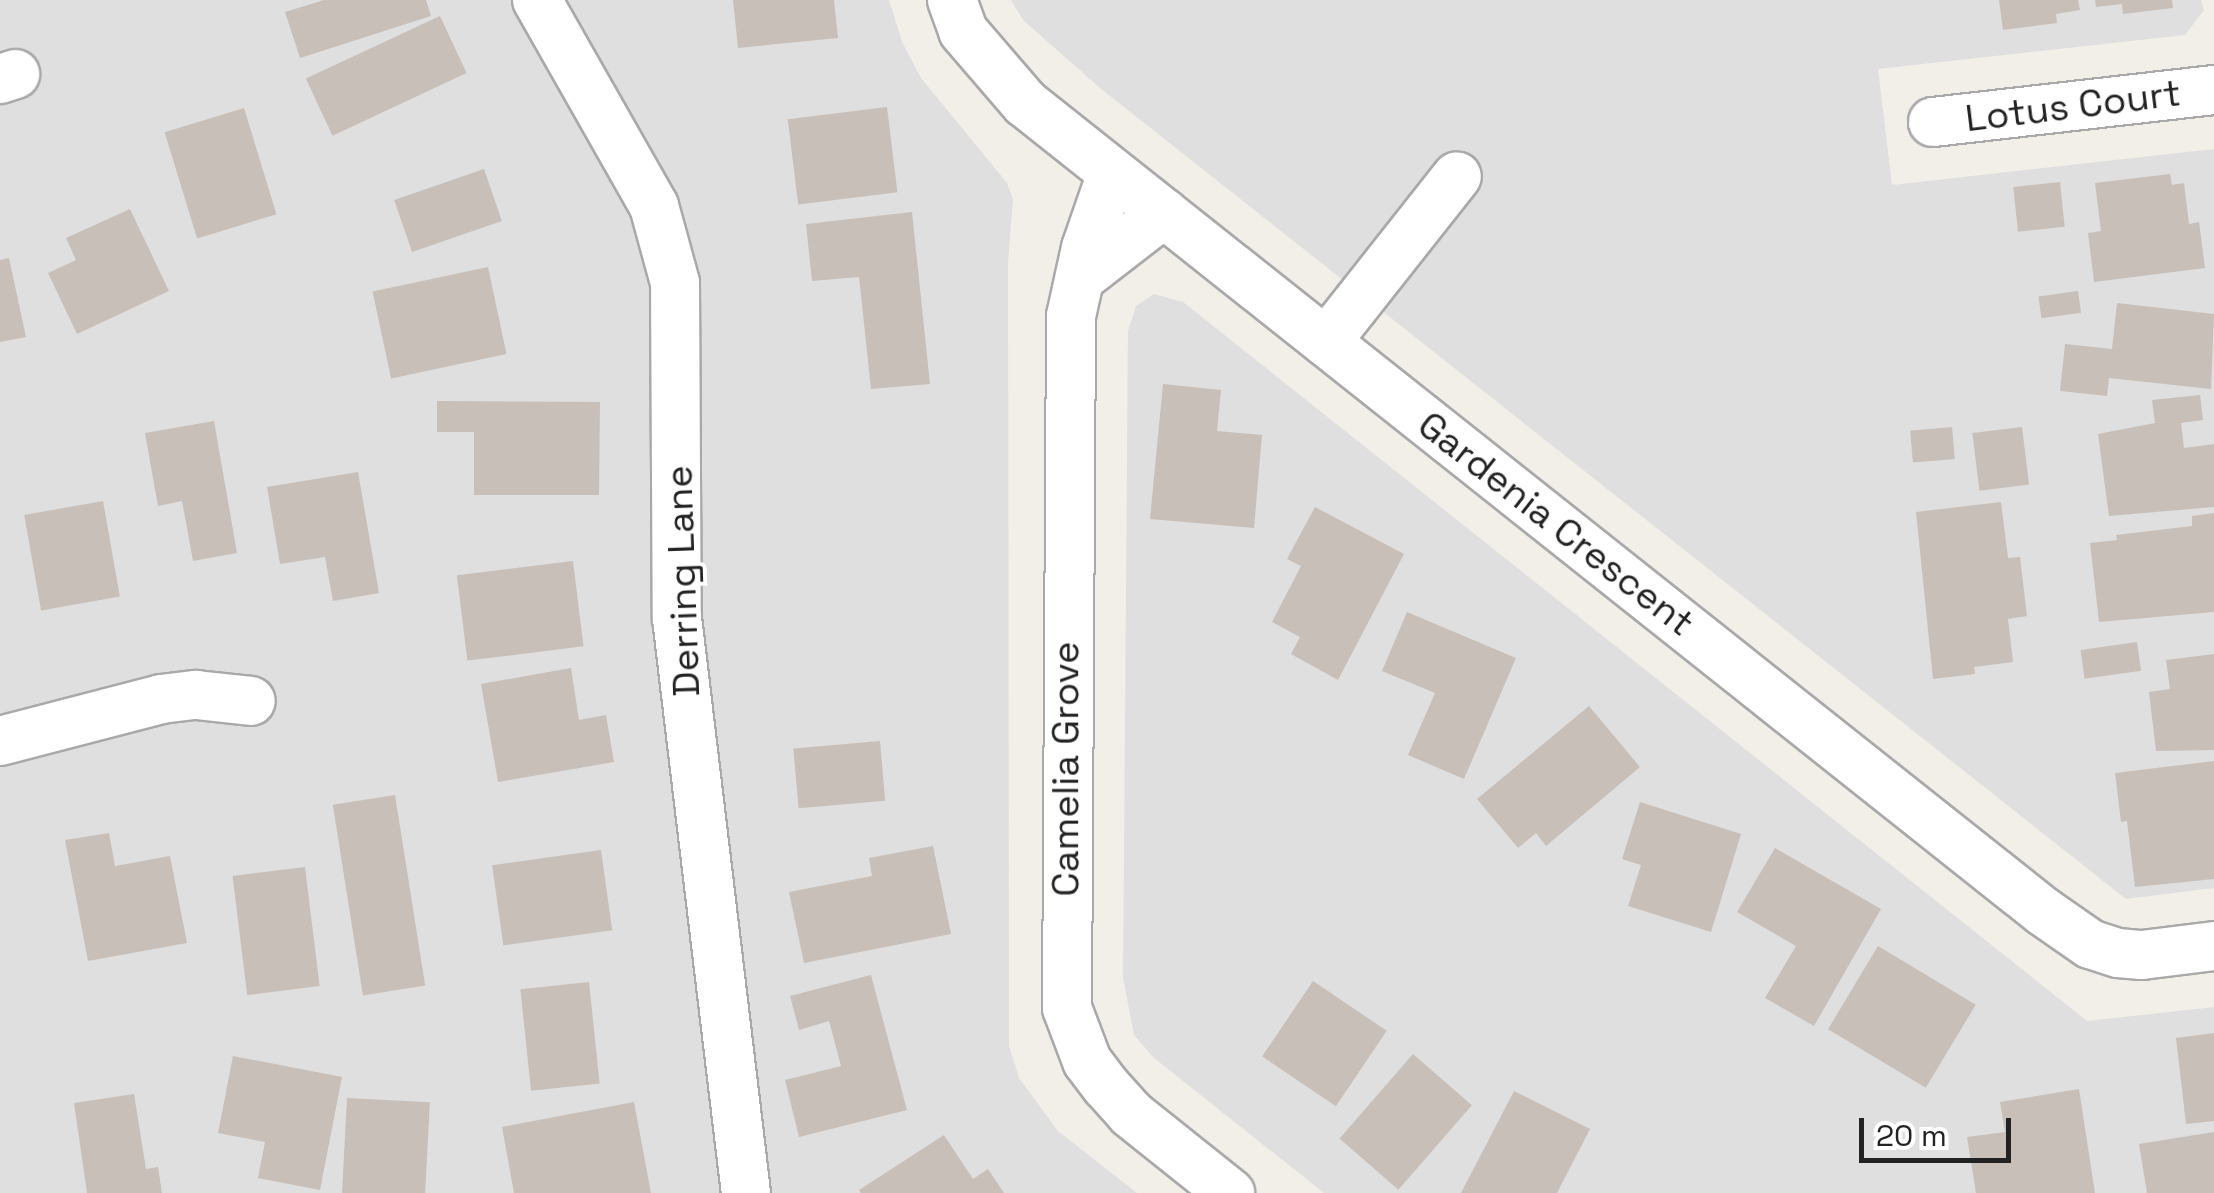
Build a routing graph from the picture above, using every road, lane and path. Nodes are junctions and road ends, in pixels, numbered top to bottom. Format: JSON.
{"nodes":[{"id":1,"x":537,"y":0,"type":"edge"},
{"id":2,"x":952,"y":0,"type":"edge"},
{"id":3,"x":2214,"y":90,"type":"edge"},
{"id":4,"x":1933,"y":122,"type":"dead end"},
{"id":5,"x":1112,"y":173,"type":"junction"},
{"id":6,"x":1457,"y":176,"type":"dead end"},
{"id":7,"x":1164,"y":213,"type":"junction"},
{"id":8,"x":1080,"y":278,"type":"junction"},
{"id":9,"x":1326,"y":342,"type":"junction"},
{"id":10,"x":251,"y":701,"type":"dead end"},
{"id":11,"x":0,"y":741,"type":"edge"},
{"id":12,"x":2214,"y":946,"type":"edge"},
{"id":13,"x":746,"y":1193,"type":"edge"},
{"id":14,"x":1230,"y":1193,"type":"edge"}],
"edges":[{"from":1,"to":13,"type":"street","name":"Derring Lane"},
{"from":2,"to":5,"type":"street","name":"Gardenia Crescent"},
{"from":3,"to":4,"type":"street","name":"Lotus Court"},
{"from":5,"to":7,"type":"street","name":"Gardenia Crescent"},
{"from":5,"to":8,"type":"street","name":"Camelia Grove"},
{"from":6,"to":9,"type":"street"},
{"from":7,"to":8,"type":"street"},
{"from":7,"to":9,"type":"street","name":"Gardenia Crescent"},
{"from":8,"to":14,"type":"street","name":"Camelia Grove"},
{"from":9,"to":12,"type":"street","name":"Gardenia Crescent"},
{"from":10,"to":11,"type":"street"}]}
